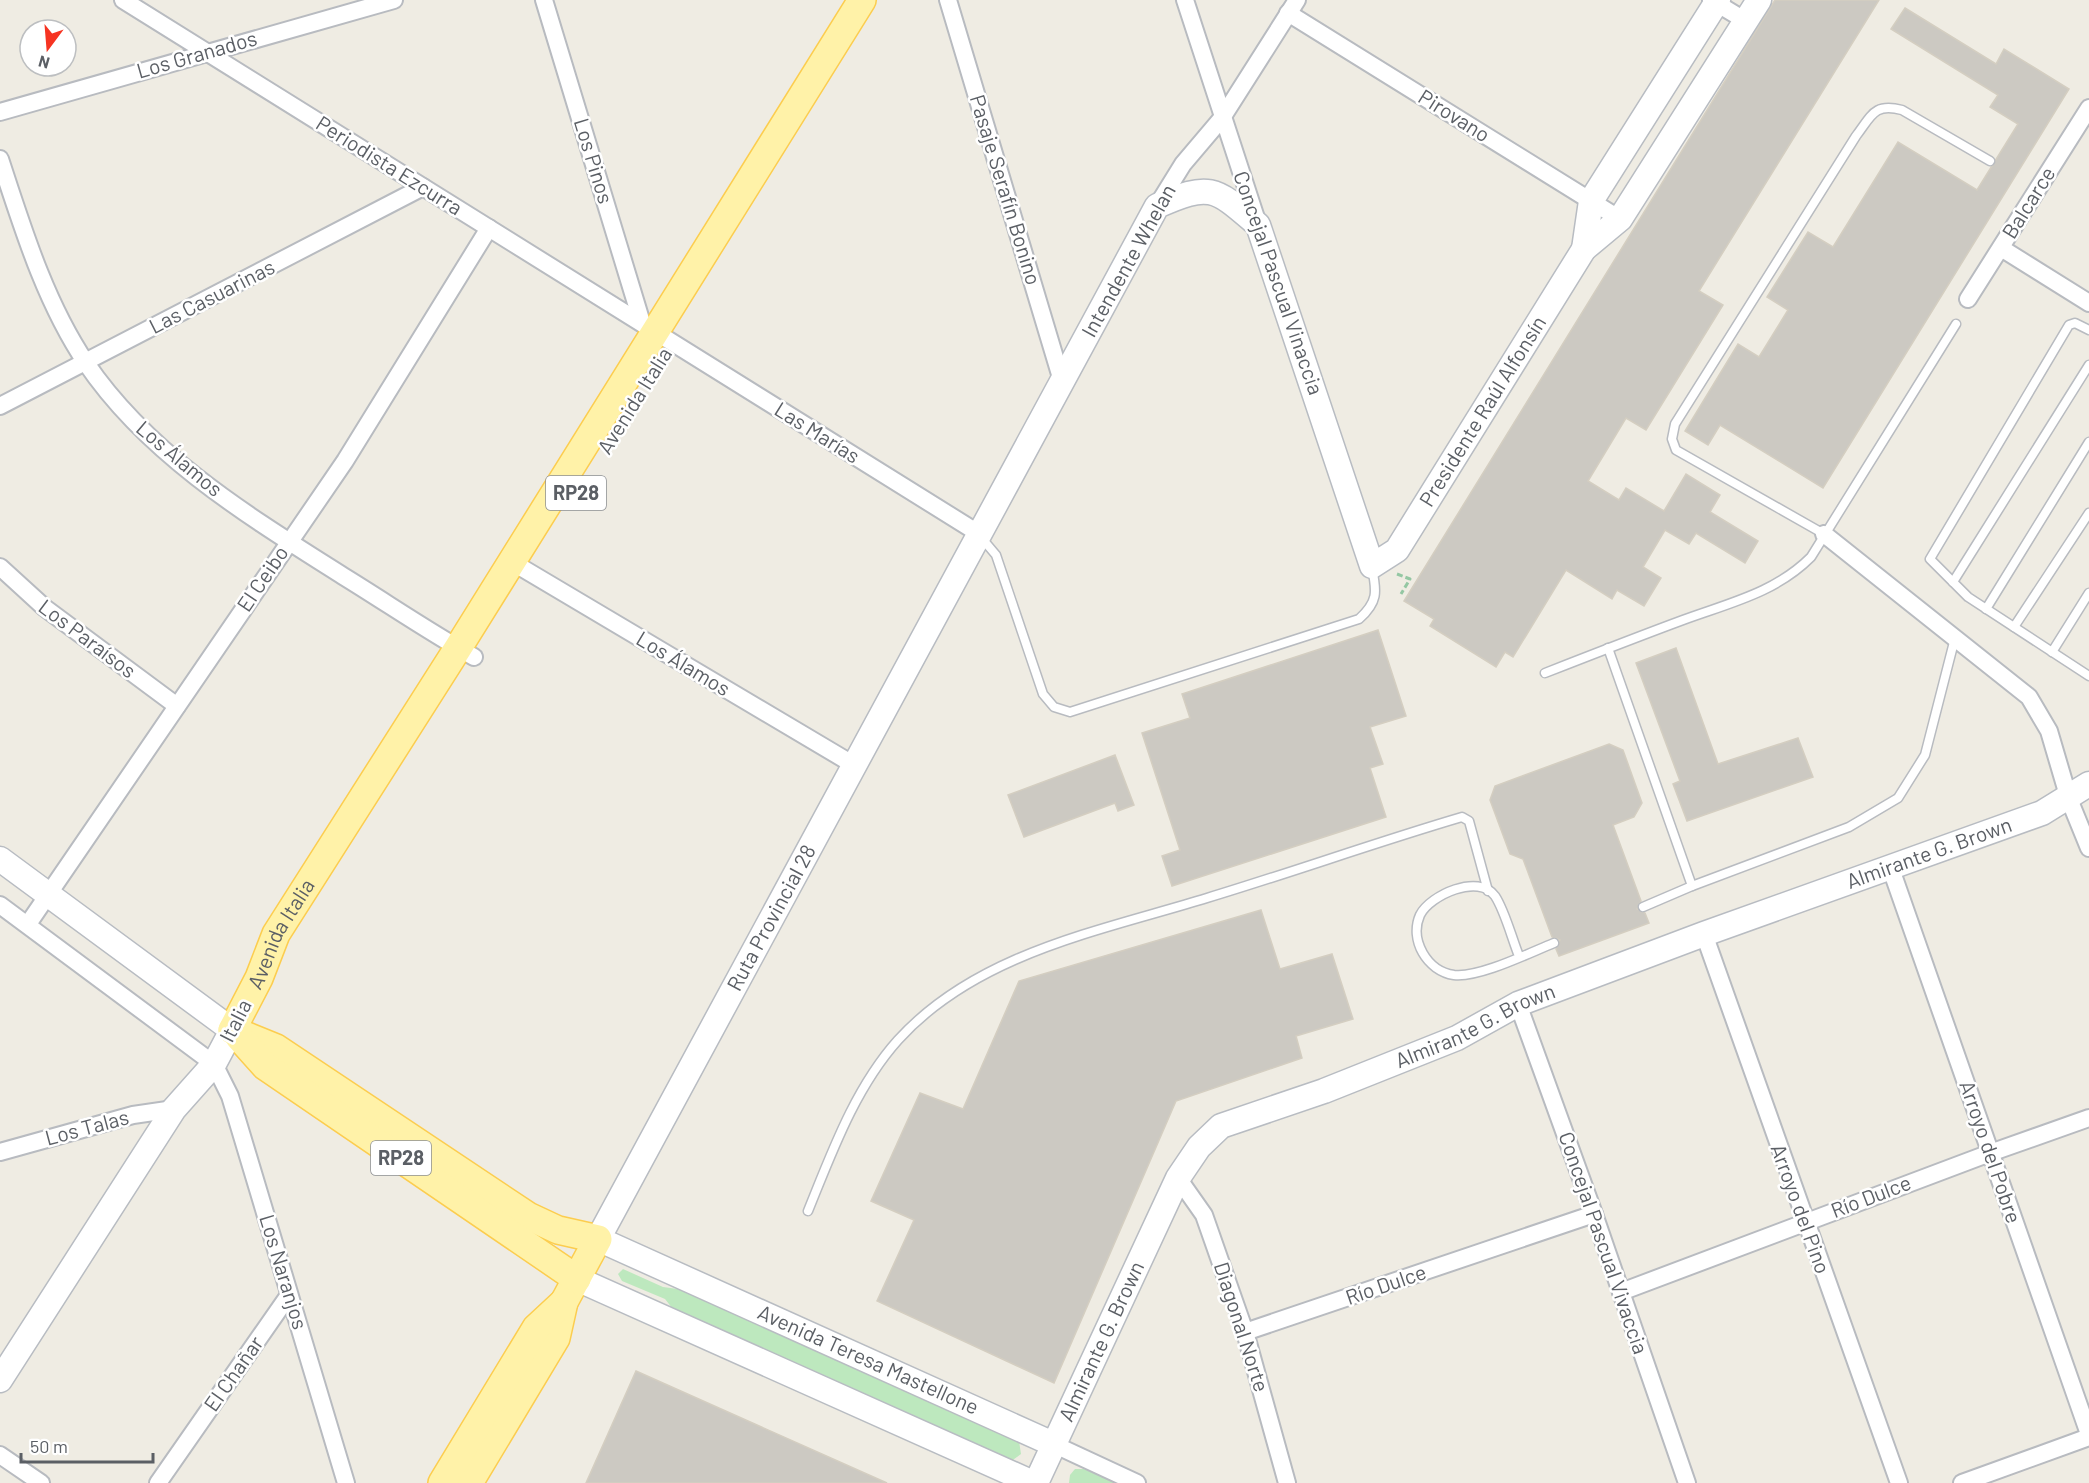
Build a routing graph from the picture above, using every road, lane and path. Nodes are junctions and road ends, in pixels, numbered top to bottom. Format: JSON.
{"nodes":[{"id":1,"x":123,"y":0,"type":"edge"},
{"id":2,"x":394,"y":0,"type":"edge"},
{"id":3,"x":544,"y":0,"type":"edge"},
{"id":4,"x":862,"y":0,"type":"edge"},
{"id":5,"x":882,"y":0,"type":"edge"},
{"id":6,"x":948,"y":0,"type":"edge"},
{"id":7,"x":1185,"y":0,"type":"edge"},
{"id":8,"x":1759,"y":0,"type":"edge"},
{"id":9,"x":1715,"y":1,"type":"edge"},
{"id":10,"x":1292,"y":6,"type":"edge"},
{"id":11,"x":1746,"y":21,"type":"junction"},
{"id":12,"x":206,"y":52,"type":"junction"},
{"id":13,"x":2089,"y":108,"type":"edge"},
{"id":14,"x":0,"y":112,"type":"edge"},
{"id":15,"x":1222,"y":118,"type":"junction"},
{"id":16,"x":0,"y":159,"type":"edge"},
{"id":17,"x":1990,"y":161,"type":"dead end"},
{"id":18,"x":423,"y":187,"type":"junction"},
{"id":19,"x":1591,"y":201,"type":"junction"},
{"id":20,"x":1157,"y":206,"type":"junction"},
{"id":21,"x":1620,"y":219,"type":"junction"},
{"id":22,"x":1258,"y":225,"type":"junction"},
{"id":23,"x":489,"y":228,"type":"junction"},
{"id":24,"x":2001,"y":248,"type":"junction"},
{"id":25,"x":1584,"y":249,"type":"junction"},
{"id":26,"x":1968,"y":299,"type":"dead end"},
{"id":27,"x":2089,"y":303,"type":"edge"},
{"id":28,"x":1956,"y":324,"type":"dead end"},
{"id":29,"x":2089,"y":330,"type":"edge"},
{"id":30,"x":657,"y":332,"type":"junction"},
{"id":31,"x":86,"y":362,"type":"junction"},
{"id":32,"x":2089,"y":365,"type":"edge"},
{"id":33,"x":1062,"y":381,"type":"junction"},
{"id":34,"x":0,"y":406,"type":"edge"},
{"id":35,"x":2089,"y":442,"type":"edge"},
{"id":36,"x":2089,"y":513,"type":"edge"},
{"id":37,"x":2080,"y":527,"type":"junction"},
{"id":38,"x":2089,"y":532,"type":"edge"},
{"id":39,"x":978,"y":533,"type":"junction"},
{"id":40,"x":1824,"y":534,"type":"junction"},
{"id":41,"x":289,"y":541,"type":"junction"},
{"id":42,"x":1372,"y":566,"type":"junction"},
{"id":43,"x":0,"y":567,"type":"edge"},
{"id":44,"x":519,"y":567,"type":"junction"},
{"id":45,"x":1410,"y":579,"type":"dead end"},
{"id":46,"x":1953,"y":582,"type":"junction"},
{"id":47,"x":2089,"y":593,"type":"edge"},
{"id":48,"x":1401,"y":594,"type":"dead end"},
{"id":49,"x":1986,"y":609,"type":"junction"},
{"id":50,"x":2013,"y":627,"type":"junction"},
{"id":51,"x":1955,"y":638,"type":"junction"},
{"id":52,"x":1608,"y":648,"type":"junction"},
{"id":53,"x":2052,"y":652,"type":"junction"},
{"id":54,"x":466,"y":653,"type":"junction"},
{"id":55,"x":1545,"y":673,"type":"dead end"},
{"id":56,"x":2089,"y":676,"type":"edge"},
{"id":57,"x":177,"y":706,"type":"junction"},
{"id":58,"x":854,"y":765,"type":"junction"},
{"id":59,"x":2089,"y":784,"type":"edge"},
{"id":60,"x":2069,"y":799,"type":"junction"},
{"id":61,"x":2089,"y":848,"type":"edge"},
{"id":62,"x":0,"y":859,"type":"edge"},
{"id":63,"x":1891,"y":869,"type":"junction"},
{"id":64,"x":1692,"y":886,"type":"junction"},
{"id":65,"x":1488,"y":891,"type":"junction"},
{"id":66,"x":48,"y":893,"type":"junction"},
{"id":67,"x":0,"y":905,"type":"edge"},
{"id":68,"x":1643,"y":907,"type":"dead end"},
{"id":69,"x":28,"y":924,"type":"junction"},
{"id":70,"x":1704,"y":934,"type":"junction"},
{"id":71,"x":1554,"y":943,"type":"dead end"},
{"id":72,"x":1519,"y":956,"type":"junction"},
{"id":73,"x":259,"y":978,"type":"joint"},
{"id":74,"x":1518,"y":1004,"type":"junction"},
{"id":75,"x":232,"y":1030,"type":"junction"},
{"id":76,"x":214,"y":1064,"type":"junction"},
{"id":77,"x":174,"y":1109,"type":"junction"},
{"id":78,"x":2089,"y":1118,"type":"edge"},
{"id":79,"x":0,"y":1152,"type":"edge"},
{"id":80,"x":1990,"y":1153,"type":"junction"},
{"id":81,"x":1179,"y":1178,"type":"junction"},
{"id":82,"x":808,"y":1211,"type":"dead end"},
{"id":83,"x":1594,"y":1214,"type":"junction"},
{"id":84,"x":1805,"y":1222,"type":"junction"},
{"id":85,"x":598,"y":1239,"type":"junction"},
{"id":86,"x":571,"y":1290,"type":"junction"},
{"id":87,"x":1621,"y":1292,"type":"junction"},
{"id":88,"x":289,"y":1295,"type":"junction"},
{"id":89,"x":1245,"y":1332,"type":"junction"},
{"id":90,"x":0,"y":1380,"type":"edge"},
{"id":91,"x":2089,"y":1436,"type":"edge"},
{"id":92,"x":1053,"y":1444,"type":"junction"},
{"id":93,"x":0,"y":1455,"type":"edge"},
{"id":94,"x":41,"y":1483,"type":"edge"},
{"id":95,"x":158,"y":1483,"type":"edge"},
{"id":96,"x":346,"y":1483,"type":"edge"},
{"id":97,"x":442,"y":1483,"type":"edge"},
{"id":98,"x":469,"y":1483,"type":"edge"},
{"id":99,"x":1034,"y":1483,"type":"edge"},
{"id":100,"x":1137,"y":1483,"type":"edge"},
{"id":101,"x":1287,"y":1483,"type":"edge"},
{"id":102,"x":1687,"y":1483,"type":"edge"},
{"id":103,"x":1899,"y":1483,"type":"edge"},
{"id":104,"x":1962,"y":1483,"type":"edge"}],
"edges":[{"from":1,"to":12,"type":"street","name":"Periodista Ezcurra"},
{"from":2,"to":12,"type":"street","name":"Los Granados"},
{"from":3,"to":30,"type":"street","name":"Los Pinos"},
{"from":4,"to":30,"type":"main road","name":"Avenida Italia","number":"RP28"},
{"from":5,"to":30,"type":"main road","name":"Avenida Italia","number":"RP28"},
{"from":6,"to":33,"type":"street","name":"Pasaje Serafín Bonino"},
{"from":7,"to":15,"type":"street","name":"Concejal Pascual Vinaccia"},
{"from":8,"to":11,"type":"main road","name":"Presidente Raúl Alfonsín"},
{"from":9,"to":11,"type":"street"},
{"from":9,"to":19,"type":"main road","name":"Presidente Raúl Alfonsín"},
{"from":10,"to":15,"type":"street","name":"Intendente Whelan"},
{"from":10,"to":19,"type":"street","name":"Pirovano"},
{"from":11,"to":21,"type":"main road","name":"Presidente Raúl Alfonsín"},
{"from":12,"to":14,"type":"street","name":"Los Granados"},
{"from":12,"to":18,"type":"street","name":"Periodista Ezcurra"},
{"from":13,"to":24,"type":"street","name":"Balcarce"},
{"from":15,"to":20,"type":"street","name":"Intendente Whelan"},
{"from":15,"to":22,"type":"street","name":"Concejal Pascual Vinaccia"},
{"from":16,"to":31,"type":"street","name":"Los Álamos"},
{"from":17,"to":40,"type":"lane"},
{"from":18,"to":23,"type":"street","name":"Periodista Ezcurra"},
{"from":18,"to":31,"type":"street","name":"Las Casuarinas"},
{"from":19,"to":21,"type":"street","name":"Pirovano"},
{"from":19,"to":25,"type":"main road","name":"Presidente Raúl Alfonsín"},
{"from":20,"to":22,"type":"main road"},
{"from":20,"to":33,"type":"main road","name":"Intendente Whelan"},
{"from":21,"to":25,"type":"main road","name":"Presidente Raúl Alfonsín"},
{"from":22,"to":42,"type":"main road","name":"Concejal Pascual Vinaccia"},
{"from":23,"to":30,"type":"street","name":"Periodista Ezcurra"},
{"from":23,"to":41,"type":"street","name":"El Ceibo"},
{"from":24,"to":26,"type":"street","name":"Balcarce"},
{"from":24,"to":27,"type":"street"},
{"from":25,"to":42,"type":"main road","name":"Presidente Raúl Alfonsín"},
{"from":28,"to":40,"type":"lane"},
{"from":29,"to":46,"type":"lane"},
{"from":30,"to":39,"type":"street","name":"Las Marías"},
{"from":30,"to":44,"type":"main road","name":"Avenida Italia","number":"RP28"},
{"from":31,"to":34,"type":"street","name":"Las Casuarinas"},
{"from":31,"to":41,"type":"street","name":"Los Álamos"},
{"from":32,"to":46,"type":"lane"},
{"from":33,"to":39,"type":"main road","name":"Intendente Whelan"},
{"from":35,"to":49,"type":"lane"},
{"from":36,"to":37,"type":"lane"},
{"from":37,"to":38,"type":"lane"},
{"from":37,"to":50,"type":"lane"},
{"from":39,"to":42,"type":"lane"},
{"from":39,"to":58,"type":"main road","name":"Ruta Provincial 28"},
{"from":40,"to":51,"type":"street"},
{"from":40,"to":52,"type":"lane"},
{"from":41,"to":54,"type":"street","name":"Los Álamos"},
{"from":41,"to":57,"type":"street","name":"El Ceibo"},
{"from":43,"to":57,"type":"street","name":"Los Paraísos"},
{"from":44,"to":54,"type":"main road","name":"Avenida Italia","number":"RP28"},
{"from":44,"to":58,"type":"street","name":"Los Álamos"},
{"from":45,"to":48,"type":"path"},
{"from":46,"to":49,"type":"lane"},
{"from":47,"to":53,"type":"lane"},
{"from":49,"to":50,"type":"lane"},
{"from":50,"to":53,"type":"lane"},
{"from":51,"to":60,"type":"street"},
{"from":51,"to":64,"type":"lane"},
{"from":52,"to":55,"type":"lane"},
{"from":52,"to":64,"type":"lane"},
{"from":53,"to":56,"type":"lane"},
{"from":54,"to":73,"type":"main road","name":"Avenida Italia","number":"RP28"},
{"from":57,"to":66,"type":"street","name":"El Ceibo"},
{"from":58,"to":85,"type":"main road","name":"Ruta Provincial 28"},
{"from":59,"to":60,"type":"main road","name":"Almirante G. Brown"},
{"from":60,"to":61,"type":"street"},
{"from":60,"to":63,"type":"main road","name":"Almirante G. Brown"},
{"from":62,"to":66,"type":"main road"},
{"from":63,"to":70,"type":"main road","name":"Almirante G. Brown"},
{"from":63,"to":80,"type":"street","name":"Arroyo del Pobre"},
{"from":64,"to":68,"type":"lane"},
{"from":65,"to":72,"type":"lane"},
{"from":65,"to":72,"type":"lane"},
{"from":65,"to":82,"type":"lane"},
{"from":66,"to":69,"type":"street","name":"El Ceibo"},
{"from":66,"to":75,"type":"main road"},
{"from":67,"to":69,"type":"street"},
{"from":69,"to":76,"type":"street"},
{"from":70,"to":74,"type":"main road","name":"Almirante G. Brown"},
{"from":70,"to":84,"type":"street","name":"Arroyo del Pino"},
{"from":71,"to":72,"type":"lane"},
{"from":73,"to":75,"type":"main road","name":"Italia"},
{"from":74,"to":81,"type":"main road","name":"Almirante G. Brown"},
{"from":74,"to":83,"type":"street","name":"Concejal Pascual Vivaccia"},
{"from":75,"to":76,"type":"main road","name":"Italia"},
{"from":75,"to":85,"type":"main road","number":"RP28"},
{"from":75,"to":86,"type":"main road","number":"RP28"},
{"from":76,"to":77,"type":"main road"},
{"from":76,"to":88,"type":"street","name":"Los Naranjos"},
{"from":77,"to":79,"type":"street","name":"Los Talas"},
{"from":77,"to":90,"type":"main road"},
{"from":78,"to":80,"type":"street","name":"Río Dulce"},
{"from":80,"to":84,"type":"street","name":"Río Dulce"},
{"from":80,"to":91,"type":"street","name":"Arroyo del Pobre"},
{"from":81,"to":89,"type":"street","name":"Diagonal Norte"},
{"from":81,"to":92,"type":"main road","name":"Almirante G. Brown"},
{"from":83,"to":87,"type":"street","name":"Concejal Pascual Vivaccia"},
{"from":83,"to":89,"type":"street","name":"Río Dulce"},
{"from":84,"to":87,"type":"street","name":"Río Dulce"},
{"from":84,"to":103,"type":"street","name":"Arroyo del Pino"},
{"from":85,"to":86,"type":"main road","name":"Ruta Provincial 28"},
{"from":85,"to":92,"type":"main road","name":"Avenida Teresa Mastellone"},
{"from":86,"to":97,"type":"main road"},
{"from":86,"to":98,"type":"main road"},
{"from":86,"to":99,"type":"main road"},
{"from":87,"to":102,"type":"street","name":"Concejal Pascual Vivaccia"},
{"from":88,"to":95,"type":"street","name":"El Chañar"},
{"from":88,"to":96,"type":"street","name":"Los Naranjos"},
{"from":89,"to":101,"type":"street","name":"Diagonal Norte"},
{"from":91,"to":104,"type":"street"},
{"from":92,"to":99,"type":"main road","name":"Almirante G. Brown"},
{"from":92,"to":100,"type":"street","name":"Avenida Teresa Mastellone"},
{"from":93,"to":94,"type":"street"}]}
